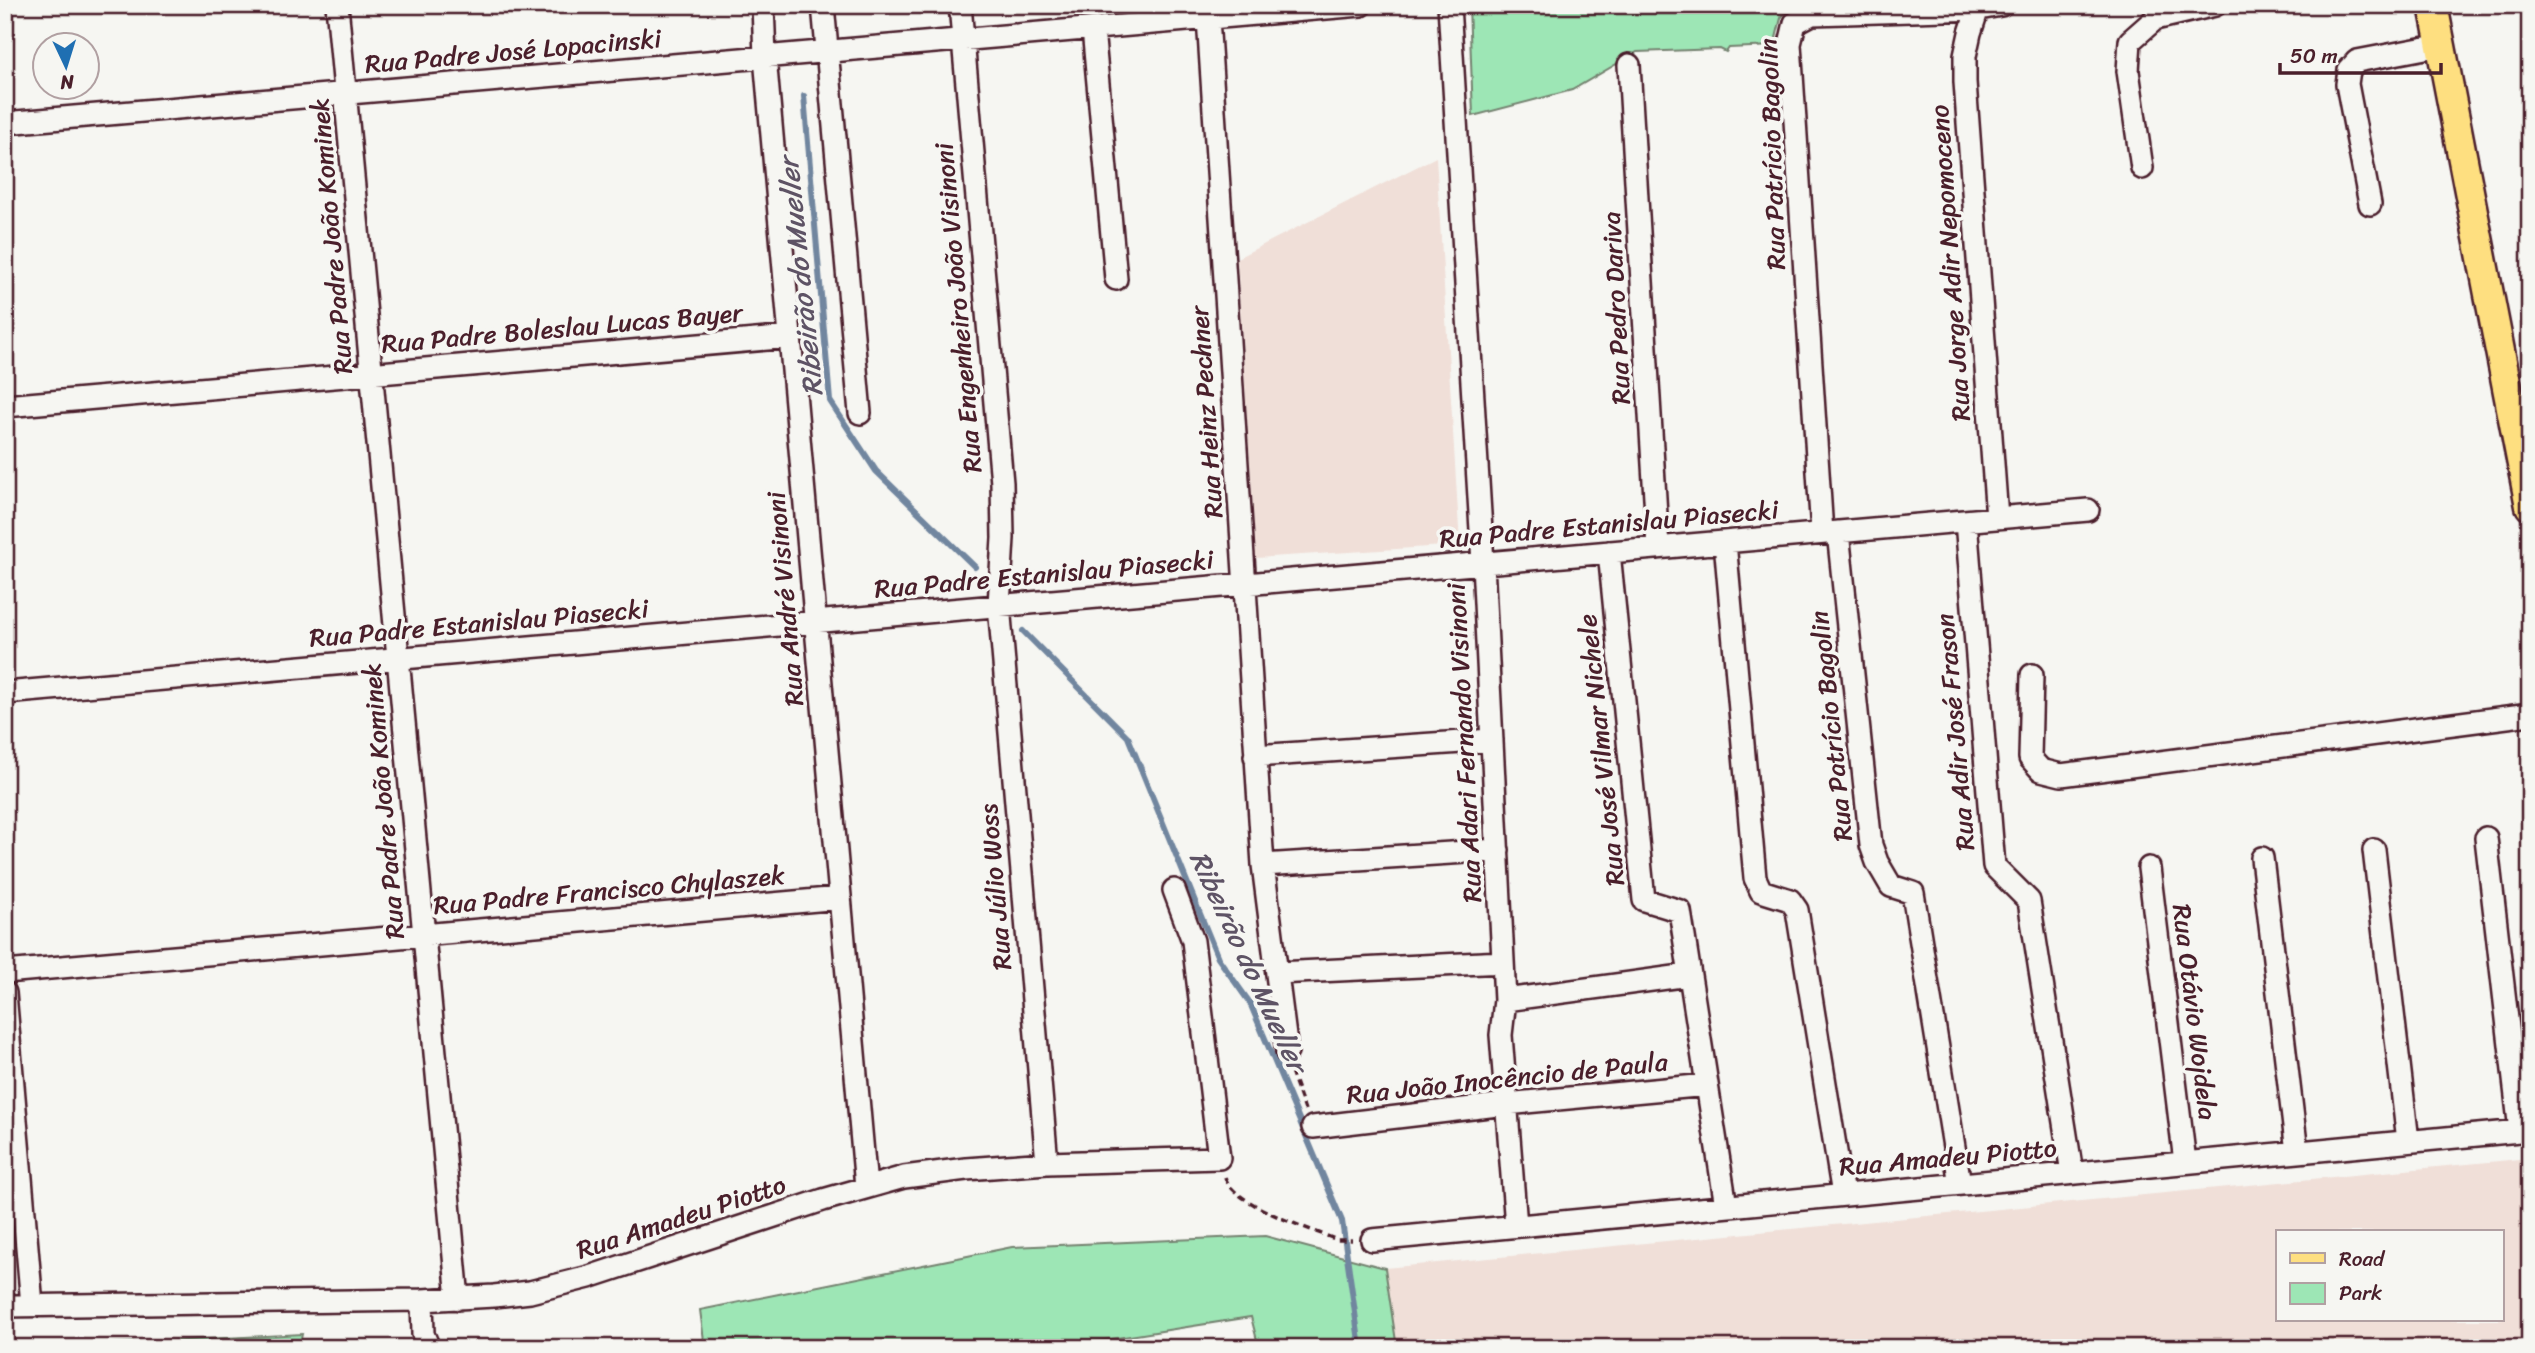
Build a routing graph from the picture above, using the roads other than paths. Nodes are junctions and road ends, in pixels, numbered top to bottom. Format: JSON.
{"nodes":[{"id":1,"x":337,"y":5,"type":"edge"},
{"id":2,"x":762,"y":5,"type":"edge"},
{"id":3,"x":823,"y":5,"type":"edge"},
{"id":4,"x":960,"y":5,"type":"edge"},
{"id":5,"x":1361,"y":5,"type":"edge"},
{"id":6,"x":1449,"y":5,"type":"edge"},
{"id":7,"x":2001,"y":5,"type":"edge"},
{"id":8,"x":2215,"y":5,"type":"edge"},
{"id":9,"x":2433,"y":5,"type":"edge"},
{"id":10,"x":1979,"y":7,"type":"edge"},
{"id":11,"x":1208,"y":19,"type":"junction"},
{"id":12,"x":1093,"y":29,"type":"junction"},
{"id":13,"x":963,"y":40,"type":"junction"},
{"id":14,"x":2441,"y":45,"type":"junction"},
{"id":15,"x":828,"y":51,"type":"junction"},
{"id":16,"x":765,"y":57,"type":"junction"},
{"id":17,"x":1629,"y":65,"type":"dead end"},
{"id":18,"x":346,"y":93,"type":"junction"},
{"id":19,"x":5,"y":123,"type":"edge"},
{"id":20,"x":2142,"y":168,"type":"dead end"},
{"id":21,"x":2370,"y":204,"type":"dead end"},
{"id":22,"x":1116,"y":279,"type":"dead end"},
{"id":23,"x":790,"y":337,"type":"junction"},
{"id":24,"x":372,"y":373,"type":"junction"},
{"id":25,"x":5,"y":405,"type":"edge"},
{"id":26,"x":860,"y":413,"type":"dead end"},
{"id":27,"x":2530,"y":506,"type":"edge"},
{"id":28,"x":2088,"y":510,"type":"dead end"},
{"id":29,"x":1997,"y":518,"type":"junction"},
{"id":30,"x":1966,"y":521,"type":"junction"},
{"id":31,"x":1830,"y":533,"type":"junction"},
{"id":32,"x":1725,"y":542,"type":"junction"},
{"id":33,"x":1658,"y":548,"type":"junction"},
{"id":34,"x":1609,"y":552,"type":"junction"},
{"id":35,"x":1483,"y":564,"type":"junction"},
{"id":36,"x":1245,"y":584,"type":"junction"},
{"id":37,"x":999,"y":606,"type":"junction"},
{"id":38,"x":816,"y":622,"type":"junction"},
{"id":39,"x":398,"y":658,"type":"junction"},
{"id":40,"x":2032,"y":675,"type":"dead end"},
{"id":41,"x":5,"y":693,"type":"edge"},
{"id":42,"x":2530,"y":714,"type":"edge"},
{"id":43,"x":1492,"y":740,"type":"junction"},
{"id":44,"x":1255,"y":756,"type":"junction"},
{"id":45,"x":2486,"y":838,"type":"dead end"},
{"id":46,"x":1498,"y":850,"type":"junction"},
{"id":47,"x":2374,"y":850,"type":"dead end"},
{"id":48,"x":2262,"y":859,"type":"dead end"},
{"id":49,"x":1263,"y":865,"type":"junction"},
{"id":50,"x":2149,"y":868,"type":"dead end"},
{"id":51,"x":1174,"y":890,"type":"dead end"},
{"id":52,"x":840,"y":898,"type":"junction"},
{"id":53,"x":424,"y":935,"type":"junction"},
{"id":54,"x":1503,"y":962,"type":"junction"},
{"id":55,"x":5,"y":972,"type":"edge"},
{"id":56,"x":1277,"y":973,"type":"junction"},
{"id":57,"x":1689,"y":975,"type":"junction"},
{"id":58,"x":5,"y":993,"type":"edge"},
{"id":59,"x":1506,"y":999,"type":"junction"},
{"id":60,"x":1287,"y":1052,"type":"road end"},
{"id":61,"x":1707,"y":1085,"type":"junction"},
{"id":62,"x":1506,"y":1104,"type":"junction"},
{"id":63,"x":1313,"y":1127,"type":"road end"},
{"id":64,"x":2525,"y":1130,"type":"edge"},
{"id":65,"x":2408,"y":1141,"type":"junction"},
{"id":66,"x":2297,"y":1152,"type":"junction"},
{"id":67,"x":2185,"y":1162,"type":"junction"},
{"id":68,"x":1047,"y":1163,"type":"junction"},
{"id":69,"x":2072,"y":1173,"type":"junction"},
{"id":70,"x":1960,"y":1184,"type":"junction"},
{"id":71,"x":866,"y":1187,"type":"junction"},
{"id":72,"x":1843,"y":1195,"type":"junction"},
{"id":73,"x":1726,"y":1206,"type":"junction"},
{"id":74,"x":1516,"y":1226,"type":"junction"},
{"id":75,"x":1372,"y":1240,"type":"dead end"},
{"id":76,"x":458,"y":1299,"type":"junction"},
{"id":77,"x":422,"y":1300,"type":"junction"},
{"id":78,"x":32,"y":1305,"type":"junction"},
{"id":79,"x":5,"y":1306,"type":"edge"},
{"id":80,"x":429,"y":1348,"type":"edge"}],
"edges":[{"from":1,"to":18,"type":"street","name":"Rua Padre João Kominek"},
{"from":2,"to":16,"type":"street","name":"Rua André Visinoni"},
{"from":3,"to":15,"type":"street"},
{"from":4,"to":13,"type":"street","name":"Rua Engenheiro João Visinoni"},
{"from":5,"to":11,"type":"street","name":"Rua Padre José Lopacinski"},
{"from":6,"to":35,"type":"street","name":"Rua Adari Fernando Visinoni"},
{"from":7,"to":10,"type":"street"},
{"from":8,"to":20,"type":"street"},
{"from":9,"to":14,"type":"main road"},
{"from":10,"to":29,"type":"street","name":"Rua Jorge Adir Nepomoceno"},
{"from":10,"to":31,"type":"street","name":"Rua Patrício Bagolin"},
{"from":11,"to":12,"type":"street","name":"Rua Padre José Lopacinski"},
{"from":11,"to":36,"type":"street","name":"Rua Heinz Pechner"},
{"from":12,"to":13,"type":"street","name":"Rua Padre José Lopacinski"},
{"from":12,"to":22,"type":"street"},
{"from":13,"to":15,"type":"street","name":"Rua Padre José Lopacinski"},
{"from":13,"to":37,"type":"street","name":"Rua Engenheiro João Visinoni"},
{"from":14,"to":21,"type":"street"},
{"from":14,"to":27,"type":"main road"},
{"from":15,"to":16,"type":"street","name":"Rua Padre José Lopacinski"},
{"from":15,"to":26,"type":"street"},
{"from":16,"to":18,"type":"street","name":"Rua Padre José Lopacinski"},
{"from":16,"to":23,"type":"street","name":"Rua André Visinoni"},
{"from":17,"to":33,"type":"street","name":"Rua Pedro Dariva"},
{"from":18,"to":19,"type":"street","name":"Rua Padre José Lopacinski"},
{"from":18,"to":24,"type":"street","name":"Rua Padre João Kominek"},
{"from":23,"to":24,"type":"street","name":"Rua Padre Boleslau Lucas Bayer"},
{"from":23,"to":38,"type":"street","name":"Rua André Visinoni"},
{"from":24,"to":25,"type":"street","name":"Rua Padre Boleslau Lucas Bayer"},
{"from":24,"to":39,"type":"street","name":"Rua Padre João Kominek"},
{"from":28,"to":29,"type":"street","name":"Rua Padre Estanislau Piasecki"},
{"from":29,"to":30,"type":"street","name":"Rua Padre Estanislau Piasecki"},
{"from":30,"to":31,"type":"street","name":"Rua Padre Estanislau Piasecki"},
{"from":30,"to":69,"type":"street","name":"Rua Adir José Frason"},
{"from":31,"to":32,"type":"street","name":"Rua Padre Estanislau Piasecki"},
{"from":31,"to":70,"type":"street","name":"Rua Patrício Bagolin"},
{"from":32,"to":33,"type":"street","name":"Rua Padre Estanislau Piasecki"},
{"from":32,"to":72,"type":"street"},
{"from":33,"to":34,"type":"street","name":"Rua Padre Estanislau Piasecki"},
{"from":34,"to":35,"type":"street","name":"Rua Padre Estanislau Piasecki"},
{"from":34,"to":57,"type":"street","name":"Rua José Vilmar Nichele"},
{"from":35,"to":36,"type":"street","name":"Rua Padre Estanislau Piasecki"},
{"from":35,"to":43,"type":"street","name":"Rua Adari Fernando Visinoni"},
{"from":36,"to":37,"type":"street","name":"Rua Padre Estanislau Piasecki"},
{"from":36,"to":44,"type":"street","name":"Rua Heinz Pechner"},
{"from":37,"to":38,"type":"street","name":"Rua Padre Estanislau Piasecki"},
{"from":37,"to":68,"type":"street","name":"Rua Júlio Woss"},
{"from":38,"to":39,"type":"street","name":"Rua Padre Estanislau Piasecki"},
{"from":38,"to":52,"type":"street","name":"Rua André Visinoni"},
{"from":39,"to":41,"type":"street","name":"Rua Padre Estanislau Piasecki"},
{"from":39,"to":53,"type":"street","name":"Rua Padre João Kominek"},
{"from":40,"to":42,"type":"street"},
{"from":43,"to":44,"type":"street"},
{"from":43,"to":46,"type":"street","name":"Rua Adari Fernando Visinoni"},
{"from":44,"to":49,"type":"street","name":"Rua Heinz Pechner"},
{"from":45,"to":64,"type":"street"},
{"from":46,"to":49,"type":"street"},
{"from":46,"to":54,"type":"street","name":"Rua Adari Fernando Visinoni"},
{"from":47,"to":65,"type":"street"},
{"from":48,"to":66,"type":"street"},
{"from":49,"to":56,"type":"street","name":"Rua Heinz Pechner"},
{"from":50,"to":67,"type":"street","name":"Rua Otávio Wojdela"},
{"from":51,"to":68,"type":"street","name":"Rua Amadeu Piotto"},
{"from":52,"to":53,"type":"street","name":"Rua Padre Francisco Chylaszek"},
{"from":52,"to":71,"type":"street","name":"Rua André Visinoni"},
{"from":53,"to":55,"type":"street","name":"Rua Padre Francisco Chylaszek"},
{"from":53,"to":76,"type":"street","name":"Rua Padre João Kominek"},
{"from":54,"to":56,"type":"street"},
{"from":54,"to":59,"type":"street","name":"Rua Adari Fernando Visinoni"},
{"from":56,"to":60,"type":"street","name":"Rua Heinz Pechner"},
{"from":57,"to":59,"type":"street"},
{"from":57,"to":61,"type":"street","name":"Rua José Vilmar Nichele"},
{"from":58,"to":78,"type":"street"},
{"from":59,"to":62,"type":"street","name":"Rua Adari Fernando Visinoni"},
{"from":61,"to":62,"type":"street","name":"Rua João Inocêncio de Paula"},
{"from":61,"to":73,"type":"street","name":"Rua José Vilmar Nichele"},
{"from":62,"to":63,"type":"street","name":"Rua João Inocêncio de Paula"},
{"from":62,"to":74,"type":"street","name":"Rua Adari Fernando Visinoni"},
{"from":64,"to":65,"type":"street","name":"Rua Amadeu Piotto"},
{"from":65,"to":66,"type":"street","name":"Rua Amadeu Piotto"},
{"from":66,"to":67,"type":"street","name":"Rua Amadeu Piotto"},
{"from":67,"to":69,"type":"street","name":"Rua Amadeu Piotto"},
{"from":68,"to":71,"type":"street","name":"Rua Amadeu Piotto"},
{"from":69,"to":70,"type":"street","name":"Rua Amadeu Piotto"},
{"from":70,"to":72,"type":"street","name":"Rua Amadeu Piotto"},
{"from":71,"to":76,"type":"street","name":"Rua Amadeu Piotto"},
{"from":72,"to":73,"type":"street","name":"Rua Amadeu Piotto"},
{"from":73,"to":74,"type":"street","name":"Rua Amadeu Piotto"},
{"from":74,"to":75,"type":"street","name":"Rua Amadeu Piotto"},
{"from":76,"to":77,"type":"street","name":"Rua Amadeu Piotto"},
{"from":77,"to":78,"type":"street","name":"Rua Amadeu Piotto"},
{"from":77,"to":80,"type":"street"},
{"from":78,"to":79,"type":"street","name":"Rua Amadeu Piotto"}]}
